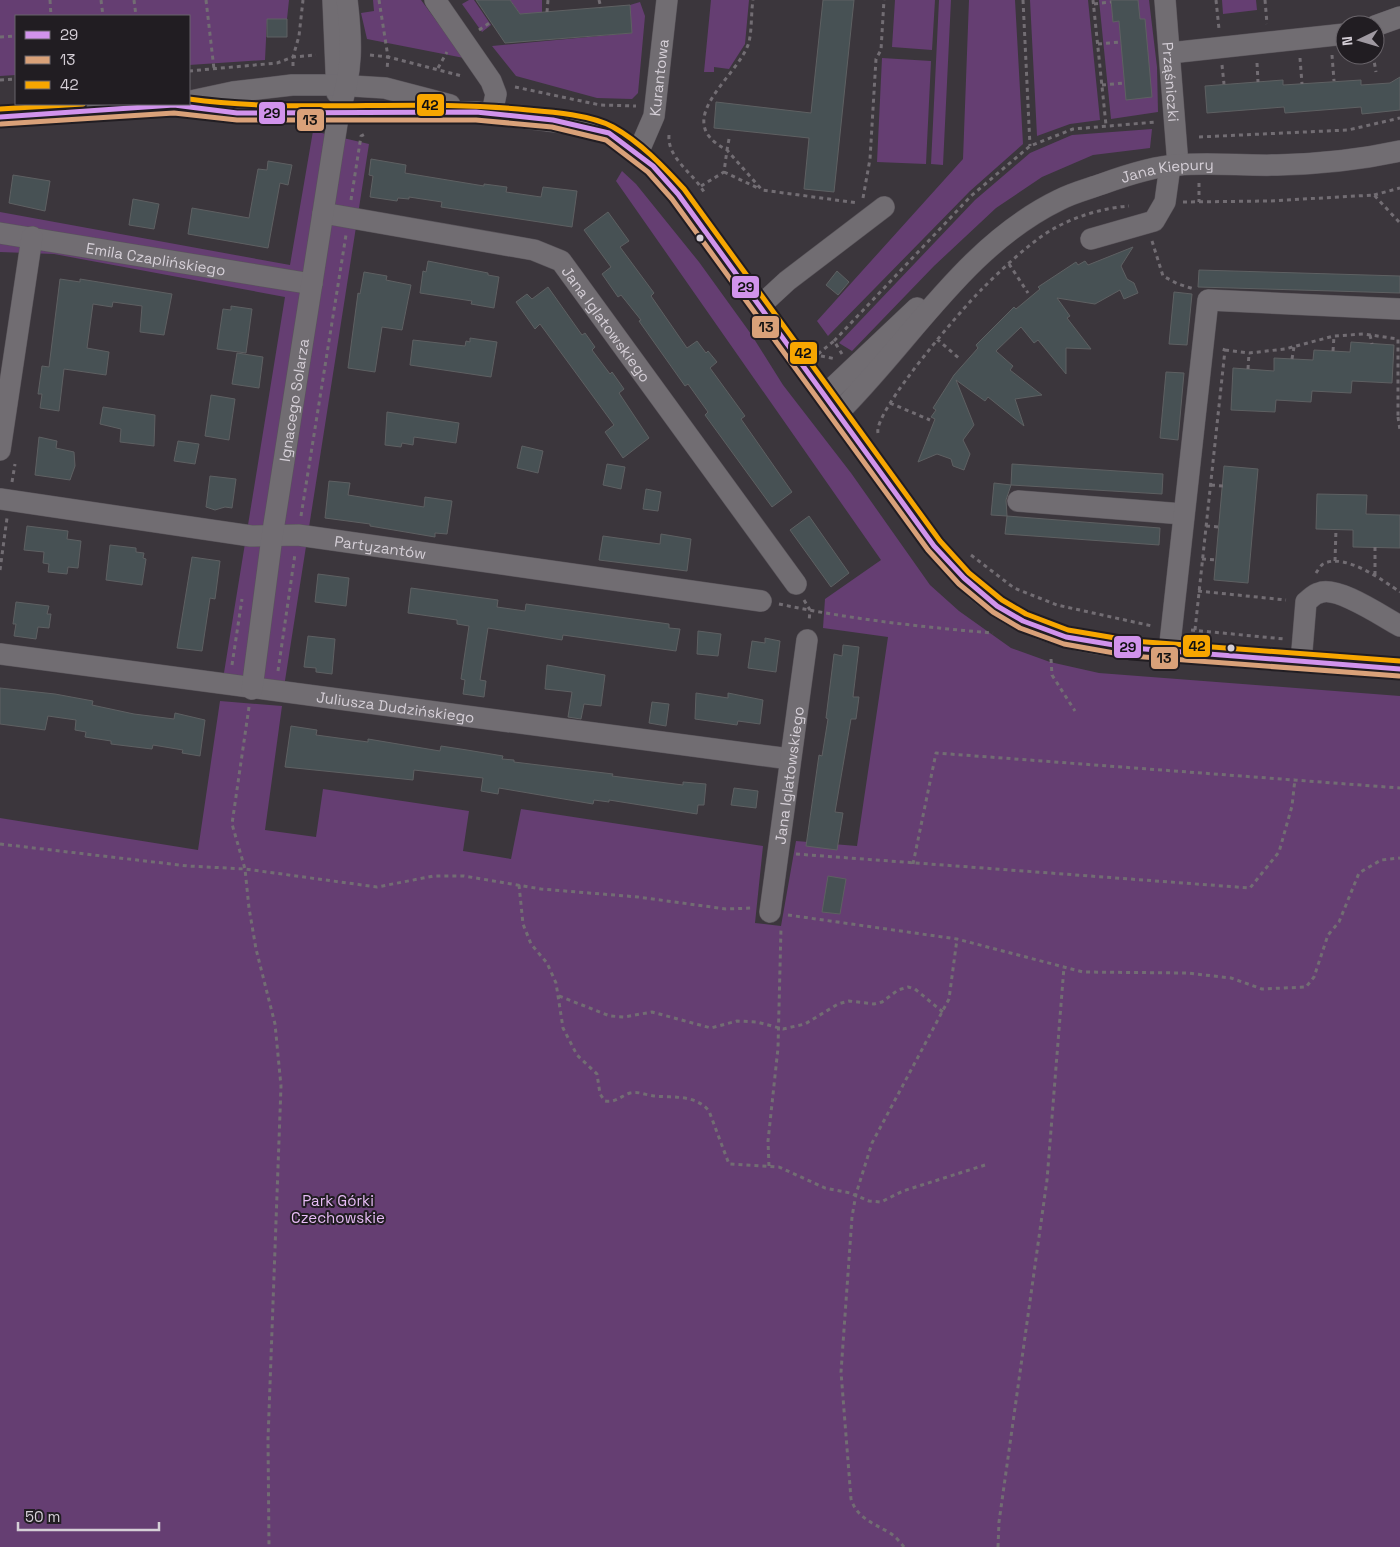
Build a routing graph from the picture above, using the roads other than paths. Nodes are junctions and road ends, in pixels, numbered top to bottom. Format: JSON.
{"nodes":[{"id":1,"x":333,"y":0,"type":"edge"},
{"id":2,"x":347,"y":0,"type":"edge"},
{"id":3,"x":435,"y":0,"type":"edge"},
{"id":4,"x":667,"y":0,"type":"edge"},
{"id":5,"x":1165,"y":0,"type":"edge"},
{"id":6,"x":1400,"y":17,"type":"edge"},
{"id":7,"x":1385,"y":22,"type":"edge"},
{"id":8,"x":1335,"y":35,"type":"edge"},
{"id":9,"x":1170,"y":54,"type":"junction"},
{"id":10,"x":342,"y":86,"type":"junction"},
{"id":11,"x":190,"y":102,"type":"edge"},
{"id":12,"x":166,"y":105,"type":"edge"},
{"id":13,"x":187,"y":105,"type":"edge"},
{"id":14,"x":339,"y":111,"type":"junction"},
{"id":15,"x":484,"y":113,"type":"junction"},
{"id":16,"x":0,"y":116,"type":"edge"},
{"id":17,"x":1400,"y":151,"type":"edge"},
{"id":18,"x":638,"y":153,"type":"junction"},
{"id":19,"x":1174,"y":165,"type":"junction"},
{"id":20,"x":884,"y":207,"type":"dead end"},
{"id":21,"x":323,"y":213,"type":"junction"},
{"id":22,"x":0,"y":232,"type":"edge"},
{"id":23,"x":32,"y":237,"type":"junction"},
{"id":24,"x":1091,"y":239,"type":"dead end"},
{"id":25,"x":963,"y":273,"type":"junction"},
{"id":26,"x":312,"y":284,"type":"junction"},
{"id":27,"x":760,"y":306,"type":"junction"},
{"id":28,"x":1399,"y":309,"type":"dead end"},
{"id":29,"x":825,"y":395,"type":"junction"},
{"id":30,"x":838,"y":413,"type":"junction"},
{"id":31,"x":0,"y":450,"type":"edge"},
{"id":32,"x":0,"y":499,"type":"edge"},
{"id":33,"x":1018,"y":501,"type":"dead end"},
{"id":34,"x":1183,"y":514,"type":"junction"},
{"id":35,"x":272,"y":537,"type":"junction"},
{"id":36,"x":796,"y":584,"type":"road end"},
{"id":37,"x":761,"y":600,"type":"road end"},
{"id":38,"x":1400,"y":626,"type":"edge"},
{"id":39,"x":807,"y":640,"type":"road end"},
{"id":40,"x":1169,"y":652,"type":"junction"},
{"id":41,"x":0,"y":654,"type":"edge"},
{"id":42,"x":1301,"y":662,"type":"junction"},
{"id":43,"x":1400,"y":669,"type":"edge"},
{"id":44,"x":252,"y":689,"type":"junction"},
{"id":45,"x":790,"y":760,"type":"junction"},
{"id":46,"x":774,"y":911,"type":"road end"}],
"edges":[{"from":1,"to":10,"type":"street"},
{"from":2,"to":10,"type":"street"},
{"from":3,"to":15,"type":"street"},
{"from":4,"to":18,"type":"street","name":"Kurantowa"},
{"from":5,"to":9,"type":"street","name":"Prząśniczki"},
{"from":6,"to":7,"type":"street"},
{"from":8,"to":9,"type":"street"},
{"from":9,"to":19,"type":"street","name":"Prząśniczki"},
{"from":10,"to":11,"type":"street"},
{"from":10,"to":14,"type":"street","name":"Ignacego Solarza"},
{"from":10,"to":15,"type":"street"},
{"from":12,"to":16,"type":"street"},
{"from":13,"to":14,"type":"street"},
{"from":14,"to":15,"type":"street"},
{"from":14,"to":21,"type":"street","name":"Ignacego Solarza"},
{"from":15,"to":18,"type":"street"},
{"from":17,"to":19,"type":"street","name":"Jana Kiepury"},
{"from":18,"to":27,"type":"street"},
{"from":19,"to":24,"type":"street","name":"Prząśniczki"},
{"from":19,"to":25,"type":"street","name":"Jana Kiepury"},
{"from":20,"to":27,"type":"street"},
{"from":21,"to":26,"type":"street","name":"Ignacego Solarza"},
{"from":21,"to":36,"type":"street","name":"Jana Iglatowskiego"},
{"from":22,"to":23,"type":"street","name":"Emila Czaplińskiego"},
{"from":23,"to":26,"type":"street","name":"Emila Czaplińskiego"},
{"from":23,"to":31,"type":"street"},
{"from":25,"to":29,"type":"street","name":"Jana Kiepury"},
{"from":25,"to":30,"type":"street","name":"Jana Kiepury"},
{"from":26,"to":35,"type":"street","name":"Ignacego Solarza"},
{"from":27,"to":29,"type":"street"},
{"from":28,"to":34,"type":"street"},
{"from":29,"to":30,"type":"street"},
{"from":30,"to":40,"type":"street"},
{"from":32,"to":35,"type":"street","name":"Partyzantów"},
{"from":33,"to":34,"type":"street"},
{"from":34,"to":40,"type":"street"},
{"from":35,"to":37,"type":"street","name":"Partyzantów"},
{"from":35,"to":44,"type":"street","name":"Ignacego Solarza"},
{"from":38,"to":42,"type":"street"},
{"from":39,"to":45,"type":"street","name":"Jana Iglatowskiego"},
{"from":40,"to":42,"type":"street"},
{"from":41,"to":44,"type":"street","name":"Juliusza Dudzińskiego"},
{"from":42,"to":43,"type":"street"},
{"from":44,"to":45,"type":"street","name":"Juliusza Dudzińskiego"},
{"from":45,"to":46,"type":"street","name":"Jana Iglatowskiego"}]}
